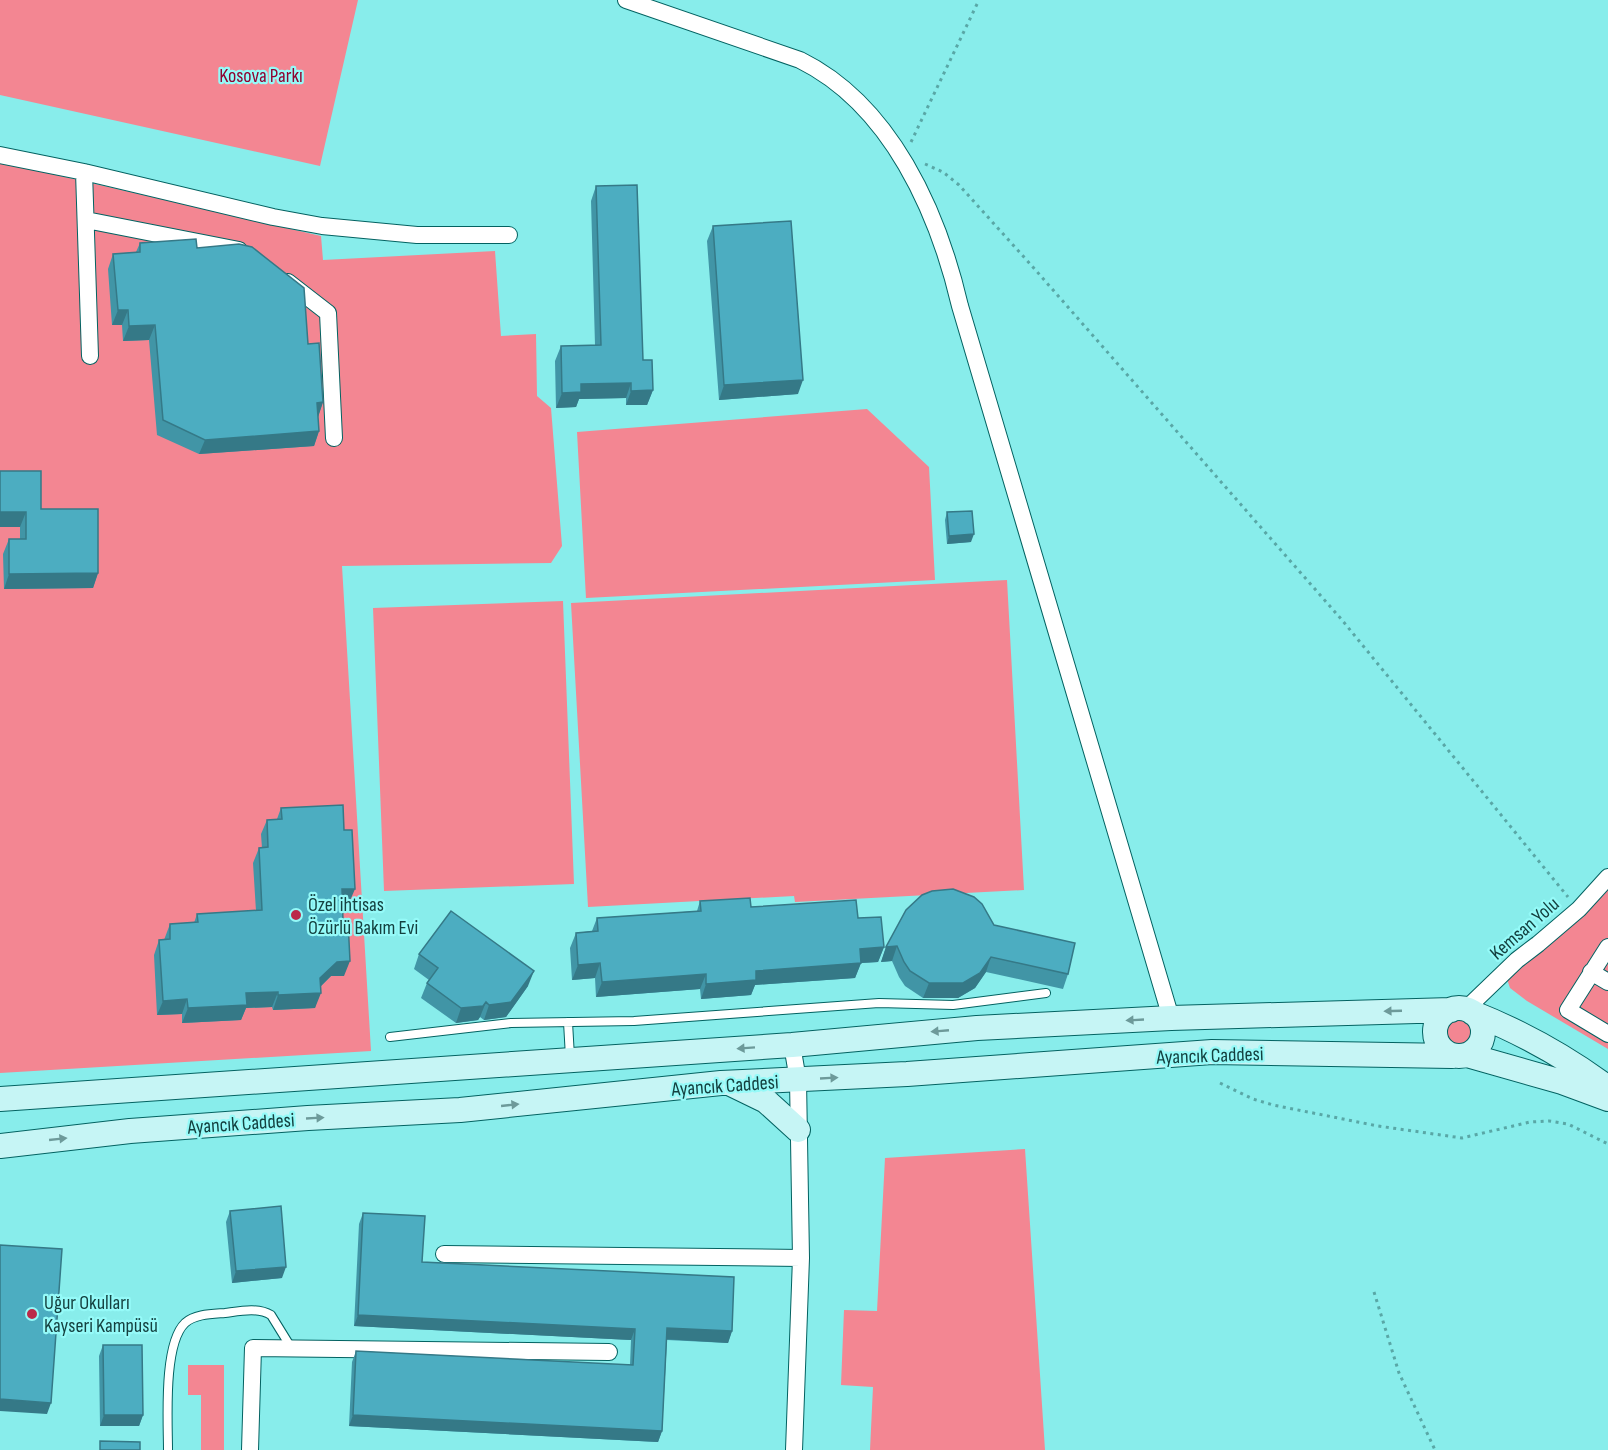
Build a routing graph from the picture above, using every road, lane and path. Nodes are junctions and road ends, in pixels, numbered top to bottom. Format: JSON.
{"nodes":[{"id":1,"x":626,"y":0,"type":"edge"},
{"id":2,"x":979,"y":0,"type":"edge"},
{"id":3,"x":0,"y":155,"type":"edge"},
{"id":4,"x":903,"y":160,"type":"junction"},
{"id":5,"x":84,"y":172,"type":"junction"},
{"id":6,"x":86,"y":220,"type":"junction"},
{"id":7,"x":509,"y":235,"type":"dead end"},
{"id":8,"x":251,"y":252,"type":"edge"},
{"id":9,"x":276,"y":273,"type":"edge"},
{"id":10,"x":90,"y":356,"type":"dead end"},
{"id":11,"x":334,"y":438,"type":"dead end"},
{"id":12,"x":1608,"y":877,"type":"edge"},
{"id":13,"x":1578,"y":909,"type":"junction"},
{"id":14,"x":1608,"y":947,"type":"edge"},
{"id":15,"x":1591,"y":972,"type":"junction"},
{"id":16,"x":1608,"y":982,"type":"edge"},
{"id":17,"x":1046,"y":993,"type":"dead end"},
{"id":18,"x":1463,"y":1010,"type":"junction"},
{"id":19,"x":1171,"y":1018,"type":"junction"},
{"id":20,"x":568,"y":1022,"type":"junction"},
{"id":21,"x":1608,"y":1034,"type":"edge"},
{"id":22,"x":390,"y":1037,"type":"dead end"},
{"id":23,"x":792,"y":1045,"type":"junction"},
{"id":24,"x":1460,"y":1055,"type":"junction"},
{"id":25,"x":570,"y":1060,"type":"junction"},
{"id":26,"x":798,"y":1080,"type":"junction"},
{"id":27,"x":729,"y":1083,"type":"junction"},
{"id":28,"x":1220,"y":1083,"type":"dead end"},
{"id":29,"x":1608,"y":1088,"type":"edge"},
{"id":30,"x":0,"y":1099,"type":"edge"},
{"id":31,"x":1608,"y":1099,"type":"edge"},
{"id":32,"x":798,"y":1130,"type":"junction"},
{"id":33,"x":1608,"y":1144,"type":"edge"},
{"id":34,"x":0,"y":1146,"type":"edge"},
{"id":35,"x":444,"y":1254,"type":"dead end"},
{"id":36,"x":801,"y":1258,"type":"junction"},
{"id":37,"x":1374,"y":1292,"type":"dead end"},
{"id":38,"x":292,"y":1349,"type":"junction"},
{"id":39,"x":609,"y":1352,"type":"dead end"},
{"id":40,"x":168,"y":1450,"type":"edge"},
{"id":41,"x":250,"y":1450,"type":"edge"},
{"id":42,"x":794,"y":1450,"type":"edge"},
{"id":43,"x":1436,"y":1450,"type":"edge"}],
"edges":[{"from":1,"to":4,"type":"street"},
{"from":2,"to":4,"type":"path"},
{"from":3,"to":5,"type":"street"},
{"from":4,"to":13,"type":"path"},
{"from":4,"to":19,"type":"street"},
{"from":5,"to":6,"type":"street"},
{"from":5,"to":7,"type":"street"},
{"from":6,"to":8,"type":"street"},
{"from":6,"to":10,"type":"street"},
{"from":9,"to":11,"type":"street"},
{"from":12,"to":13,"type":"street","name":"Kemsan Yolu"},
{"from":13,"to":18,"type":"street","name":"Kemsan Yolu"},
{"from":14,"to":15,"type":"street"},
{"from":15,"to":16,"type":"street"},
{"from":15,"to":21,"type":"street"},
{"from":17,"to":20,"type":"lane"},
{"from":18,"to":19,"type":"street","name":"Ayancık Caddesi","one_way":true},
{"from":18,"to":24,"type":"street"},
{"from":18,"to":24,"type":"street"},
{"from":18,"to":29,"type":"street","name":"Ayancık Caddesi"},
{"from":19,"to":23,"type":"street","name":"Ayancık Caddesi","one_way":true},
{"from":20,"to":22,"type":"lane"},
{"from":20,"to":25,"type":"lane"},
{"from":23,"to":25,"type":"street","name":"Ayancık Caddesi","one_way":true},
{"from":23,"to":26,"type":"street"},
{"from":26,"to":24,"type":"street","name":"Ayancık Caddesi","one_way":true},
{"from":24,"to":31,"type":"street","name":"Ayancık Caddesi"},
{"from":25,"to":30,"type":"street","name":"Ayancık Caddesi"},
{"from":26,"to":27,"type":"street","name":"Ayancık Caddesi"},
{"from":26,"to":32,"type":"street"},
{"from":27,"to":32,"type":"street"},
{"from":34,"to":27,"type":"street","name":"Ayancık Caddesi","one_way":true},
{"from":28,"to":33,"type":"path"},
{"from":32,"to":36,"type":"street"},
{"from":35,"to":36,"type":"street"},
{"from":36,"to":42,"type":"street"},
{"from":37,"to":43,"type":"path"},
{"from":38,"to":39,"type":"street"},
{"from":38,"to":40,"type":"lane"},
{"from":38,"to":41,"type":"street"}]}
